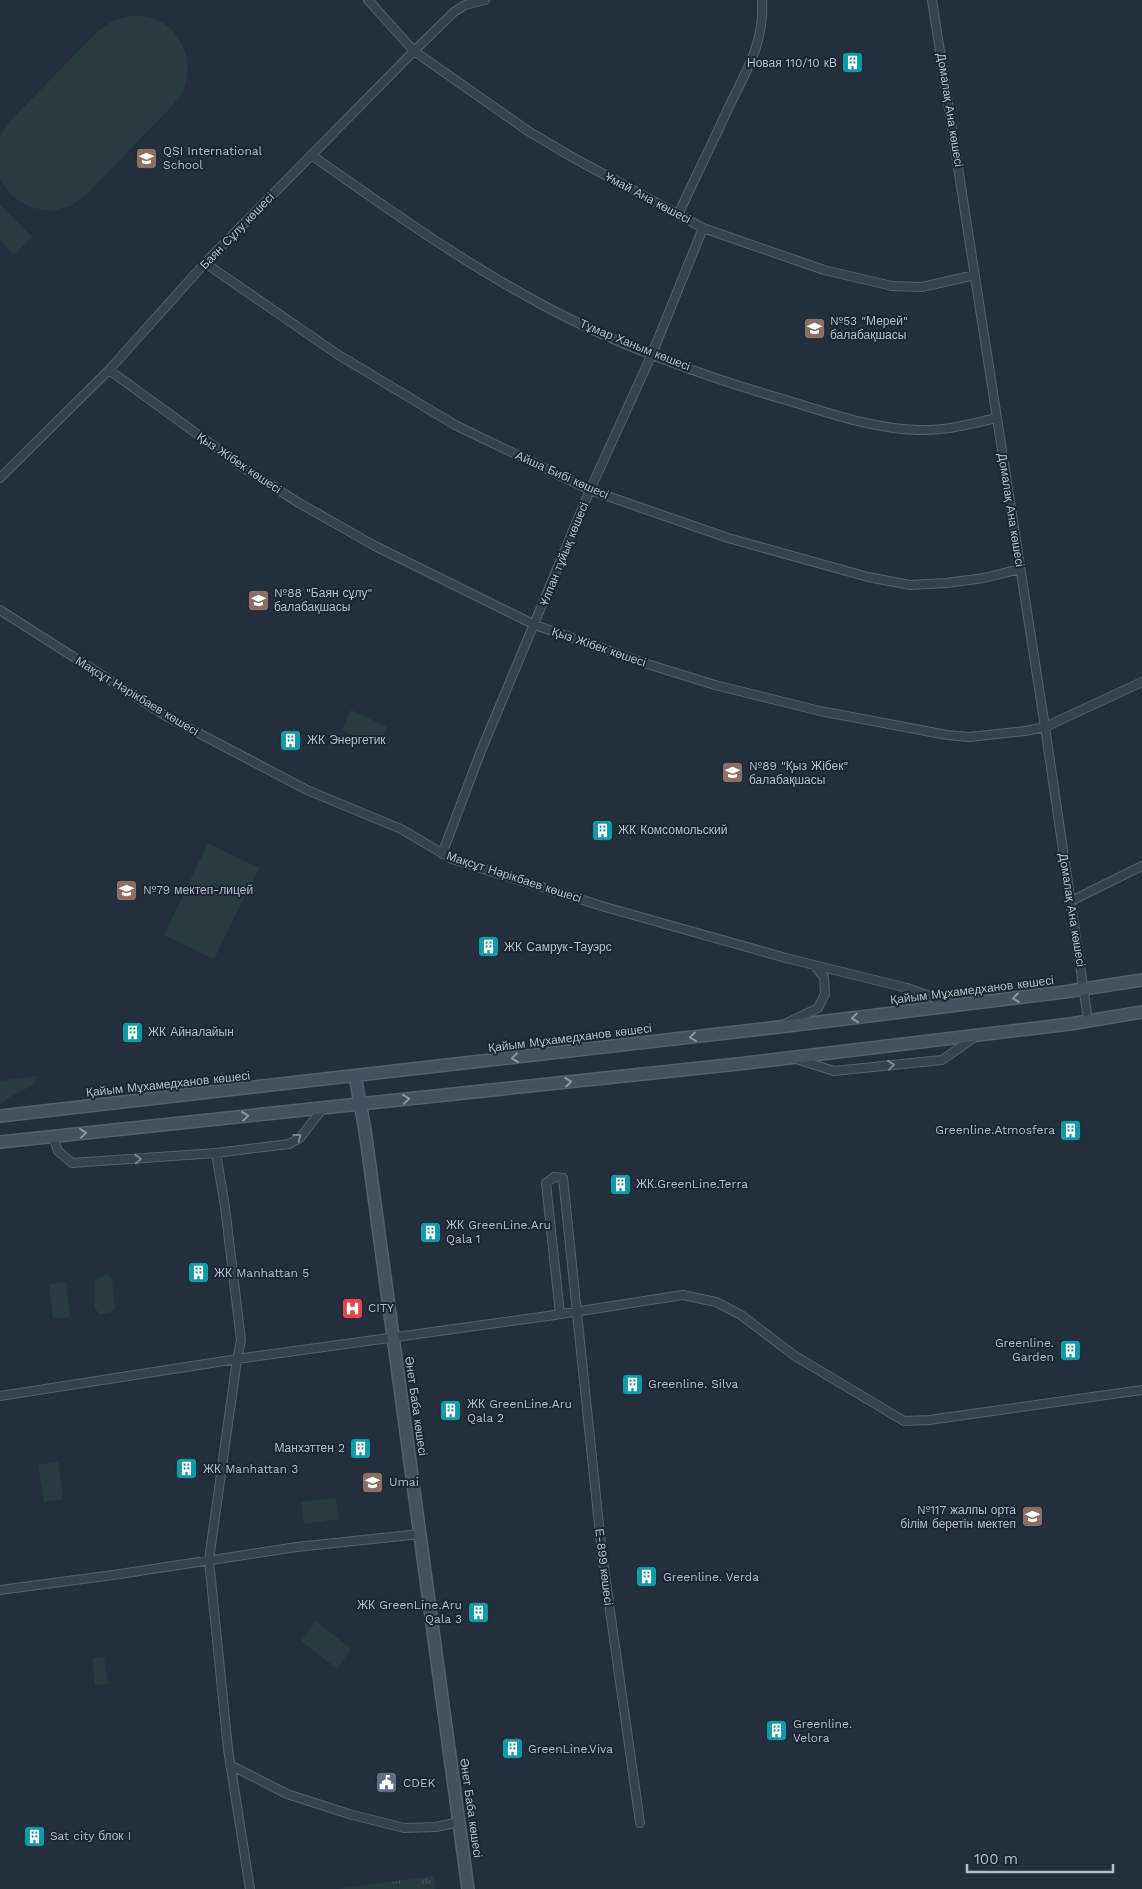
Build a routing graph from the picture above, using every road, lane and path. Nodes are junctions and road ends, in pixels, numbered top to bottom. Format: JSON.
{"nodes":[{"id":1,"x":368,"y":0,"type":"edge"},
{"id":2,"x":483,"y":0,"type":"edge"},
{"id":3,"x":762,"y":0,"type":"edge"},
{"id":4,"x":932,"y":0,"type":"edge"},
{"id":5,"x":414,"y":51,"type":"junction"},
{"id":6,"x":311,"y":155,"type":"junction"},
{"id":7,"x":678,"y":215,"type":"junction"},
{"id":8,"x":703,"y":228,"type":"junction"},
{"id":9,"x":205,"y":263,"type":"junction"},
{"id":10,"x":975,"y":275,"type":"junction"},
{"id":11,"x":652,"y":354,"type":"junction"},
{"id":12,"x":109,"y":370,"type":"junction"},
{"id":13,"x":997,"y":418,"type":"junction"},
{"id":14,"x":0,"y":478,"type":"edge"},
{"id":15,"x":590,"y":490,"type":"junction"},
{"id":16,"x":1020,"y":569,"type":"junction"},
{"id":17,"x":0,"y":610,"type":"edge"},
{"id":18,"x":535,"y":625,"type":"junction"},
{"id":19,"x":1142,"y":682,"type":"edge"},
{"id":20,"x":1045,"y":727,"type":"junction"},
{"id":21,"x":442,"y":854,"type":"junction"},
{"id":22,"x":1142,"y":866,"type":"edge"},
{"id":23,"x":1071,"y":901,"type":"junction"},
{"id":24,"x":814,"y":965,"type":"junction"},
{"id":25,"x":1141,"y":980,"type":"edge"},
{"id":26,"x":1084,"y":990,"type":"junction"},
{"id":27,"x":957,"y":1005,"type":"junction"},
{"id":28,"x":1142,"y":1012,"type":"edge"},
{"id":29,"x":1088,"y":1020,"type":"junction"},
{"id":30,"x":779,"y":1027,"type":"junction"},
{"id":31,"x":978,"y":1034,"type":"junction"},
{"id":32,"x":792,"y":1057,"type":"junction"},
{"id":33,"x":356,"y":1076,"type":"junction"},
{"id":34,"x":359,"y":1104,"type":"junction"},
{"id":35,"x":323,"y":1108,"type":"junction"},
{"id":36,"x":0,"y":1116,"type":"edge"},
{"id":37,"x":53,"y":1136,"type":"junction"},
{"id":38,"x":0,"y":1142,"type":"edge"},
{"id":39,"x":216,"y":1153,"type":"junction"},
{"id":40,"x":576,"y":1310,"type":"junction"},
{"id":41,"x":560,"y":1314,"type":"junction"},
{"id":42,"x":392,"y":1337,"type":"junction"},
{"id":43,"x":237,"y":1359,"type":"junction"},
{"id":44,"x":1142,"y":1390,"type":"edge"},
{"id":45,"x":0,"y":1396,"type":"edge"},
{"id":46,"x":420,"y":1534,"type":"junction"},
{"id":47,"x":209,"y":1560,"type":"junction"},
{"id":48,"x":0,"y":1590,"type":"edge"},
{"id":49,"x":230,"y":1765,"type":"junction"},
{"id":50,"x":459,"y":1822,"type":"junction"},
{"id":51,"x":640,"y":1823,"type":"dead end"},
{"id":52,"x":250,"y":1889,"type":"edge"},
{"id":53,"x":468,"y":1889,"type":"edge"}],
"edges":[{"from":1,"to":5,"type":"street","name":"Ұмай Ана көшесі"},
{"from":2,"to":5,"type":"street","name":"Баян Сұлу көшесі"},
{"from":3,"to":7,"type":"street"},
{"from":4,"to":10,"type":"street","name":"Домалақ Ана көшесі"},
{"from":5,"to":6,"type":"street","name":"Баян Сұлу көшесі"},
{"from":5,"to":7,"type":"street","name":"Ұмай Ана көшесі"},
{"from":6,"to":9,"type":"street","name":"Баян Сұлу көшесі"},
{"from":6,"to":11,"type":"street","name":"Тұмар Ханым көшесі"},
{"from":7,"to":8,"type":"street","name":"Ұмай Ана көшесі"},
{"from":8,"to":10,"type":"street","name":"Ұмай Ана көшесі"},
{"from":8,"to":11,"type":"street","name":"Ұлпан тұйық көшесі"},
{"from":9,"to":12,"type":"street","name":"Баян Сұлу көшесі"},
{"from":9,"to":15,"type":"street","name":"Айша Бибі көшесі"},
{"from":10,"to":13,"type":"street","name":"Домалақ Ана көшесі"},
{"from":11,"to":13,"type":"street","name":"Тұмар Ханым көшесі"},
{"from":11,"to":15,"type":"street","name":"Ұлпан тұйық көшесі"},
{"from":12,"to":14,"type":"street","name":"Баян Сұлу көшесі"},
{"from":12,"to":18,"type":"street","name":"Қыз Жібек көшесі"},
{"from":13,"to":16,"type":"street","name":"Домалақ Ана көшесі"},
{"from":15,"to":16,"type":"street","name":"Айша Бибі көшесі"},
{"from":15,"to":18,"type":"street","name":"Ұлпан тұйық көшесі"},
{"from":16,"to":20,"type":"street","name":"Домалақ Ана көшесі"},
{"from":17,"to":21,"type":"street","name":"Мақсұт Нәрікбаев көшесі"},
{"from":18,"to":20,"type":"street","name":"Қыз Жібек көшесі"},
{"from":18,"to":21,"type":"street","name":"Ұлпан тұйық көшесі"},
{"from":19,"to":20,"type":"street","name":"Қыз Жібек көшесі"},
{"from":20,"to":23,"type":"street","name":"Домалақ Ана көшесі"},
{"from":21,"to":24,"type":"street","name":"Мақсұт Нәрікбаев көшесі"},
{"from":22,"to":23,"type":"street"},
{"from":23,"to":26,"type":"street","name":"Домалақ Ана көшесі"},
{"from":24,"to":27,"type":"street","name":"Мақсұт Нәрікбаев көшесі"},
{"from":24,"to":30,"type":"street"},
{"from":25,"to":26,"type":"main road","name":"Қайым Мұхамедханов көшесі"},
{"from":26,"to":27,"type":"main road","name":"Қайым Мұхамедханов көшесі","one_way":true},
{"from":26,"to":29,"type":"street","name":"Домалақ Ана көшесі"},
{"from":27,"to":30,"type":"main road","name":"Қайым Мұхамедханов көшесі","one_way":true},
{"from":28,"to":29,"type":"main road"},
{"from":29,"to":31,"type":"main road"},
{"from":30,"to":33,"type":"main road","name":"Қайым Мұхамедханов көшесі","one_way":true},
{"from":31,"to":32,"type":"main road"},
{"from":32,"to":31,"type":"street","one_way":true},
{"from":34,"to":32,"type":"main road","one_way":true},
{"from":33,"to":34,"type":"main road","name":"Әнет Баба көшесі"},
{"from":33,"to":36,"type":"main road","name":"Қайым Мұхамедханов көшесі"},
{"from":34,"to":35,"type":"main road"},
{"from":34,"to":42,"type":"main road","name":"Әнет Баба көшесі"},
{"from":37,"to":35,"type":"main road","one_way":true},
{"from":39,"to":35,"type":"street","one_way":true},
{"from":37,"to":38,"type":"main road"},
{"from":37,"to":39,"type":"street","one_way":true},
{"from":39,"to":43,"type":"street"},
{"from":40,"to":41,"type":"street"},
{"from":40,"to":41,"type":"street","name":"Е-899 көшесі"},
{"from":40,"to":44,"type":"street"},
{"from":40,"to":51,"type":"street","name":"Е-899 көшесі"},
{"from":41,"to":42,"type":"street"},
{"from":42,"to":43,"type":"street"},
{"from":42,"to":46,"type":"main road","name":"Әнет Баба көшесі"},
{"from":43,"to":45,"type":"street"},
{"from":43,"to":47,"type":"street"},
{"from":46,"to":47,"type":"street"},
{"from":46,"to":50,"type":"main road","name":"Әнет Баба көшесі"},
{"from":47,"to":48,"type":"street"},
{"from":47,"to":49,"type":"street"},
{"from":49,"to":50,"type":"street"},
{"from":49,"to":52,"type":"street"},
{"from":50,"to":53,"type":"main road","name":"Әнет Баба көшесі"}]}
